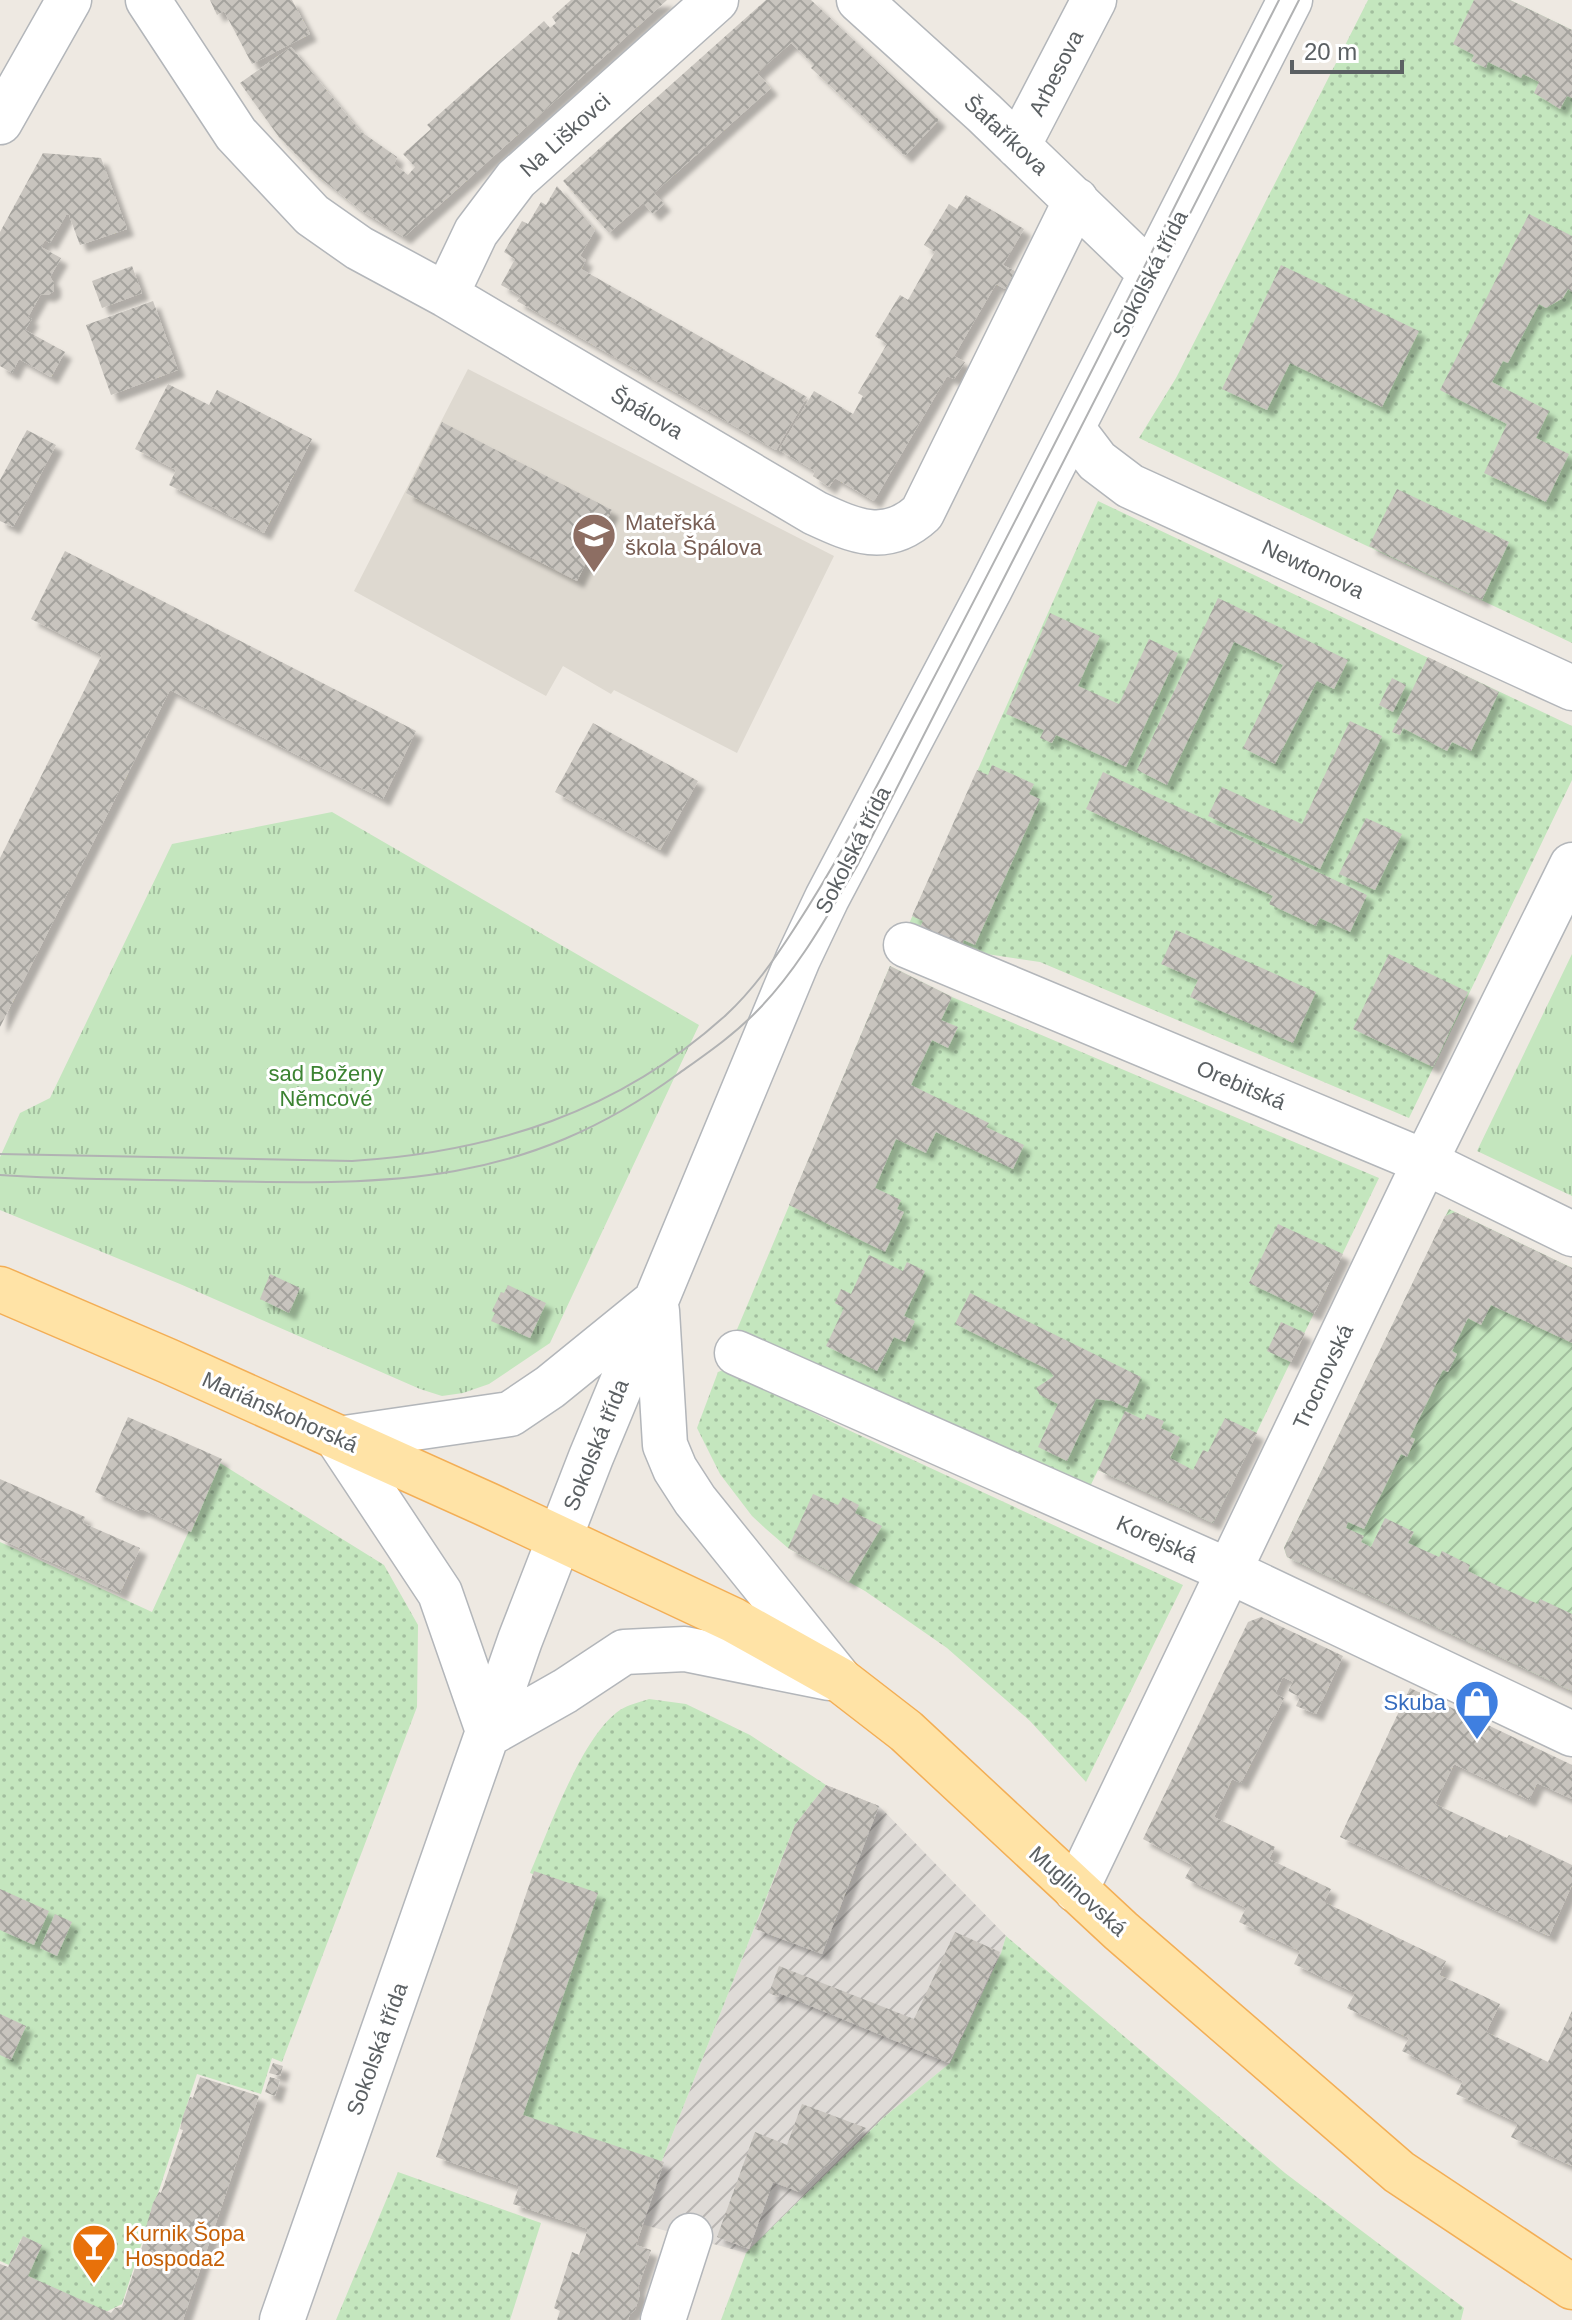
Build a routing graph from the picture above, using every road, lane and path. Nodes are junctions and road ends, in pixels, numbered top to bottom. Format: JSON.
{"nodes":[{"id":1,"x":69,"y":0,"type":"edge"},
{"id":2,"x":148,"y":0,"type":"edge"},
{"id":3,"x":716,"y":0,"type":"edge"},
{"id":4,"x":859,"y":0,"type":"edge"},
{"id":5,"x":1094,"y":0,"type":"edge"},
{"id":6,"x":1290,"y":0,"type":"edge"},
{"id":7,"x":0,"y":122,"type":"edge"},
{"id":8,"x":1018,"y":146,"type":"junction"},
{"id":9,"x":1076,"y":200,"type":"junction"},
{"id":10,"x":1150,"y":273,"type":"junction"},
{"id":11,"x":446,"y":295,"type":"junction"},
{"id":12,"x":1072,"y":428,"type":"junction"},
{"id":13,"x":1572,"y":688,"type":"edge"},
{"id":14,"x":1572,"y":865,"type":"edge"},
{"id":15,"x":906,"y":945,"type":"dead end"},
{"id":16,"x":1425,"y":1162,"type":"junction"},
{"id":17,"x":1572,"y":1234,"type":"edge"},
{"id":18,"x":0,"y":1289,"type":"edge"},
{"id":19,"x":656,"y":1301,"type":"junction"},
{"id":20,"x":737,"y":1353,"type":"dead end"},
{"id":21,"x":338,"y":1439,"type":"junction"},
{"id":22,"x":558,"y":1539,"type":"junction"},
{"id":23,"x":1231,"y":1572,"type":"junction"},
{"id":24,"x":840,"y":1680,"type":"junction"},
{"id":25,"x":489,"y":1734,"type":"junction"},
{"id":26,"x":1572,"y":1734,"type":"edge"},
{"id":27,"x":1076,"y":1890,"type":"junction"},
{"id":28,"x":690,"y":2236,"type":"dead end"},
{"id":29,"x":1569,"y":2278,"type":"edge"},
{"id":30,"x":282,"y":2320,"type":"edge"},
{"id":31,"x":663,"y":2320,"type":"edge"}],
"edges":[{"from":1,"to":7,"type":"street"},
{"from":2,"to":11,"type":"street","name":"Špálova"},
{"from":3,"to":11,"type":"street","name":"Na Liškovci"},
{"from":4,"to":8,"type":"street","name":"Šafaříkova"},
{"from":5,"to":8,"type":"street","name":"Arbesova"},
{"from":6,"to":10,"type":"street","name":"Sokolská třída"},
{"from":8,"to":9,"type":"street","name":"Šafaříkova"},
{"from":9,"to":10,"type":"street","name":"Šafaříkova"},
{"from":9,"to":11,"type":"street","name":"Špálova"},
{"from":10,"to":12,"type":"street","name":"Sokolská třída"},
{"from":12,"to":13,"type":"street","name":"Newtonova"},
{"from":12,"to":19,"type":"street","name":"Sokolská třída"},
{"from":14,"to":16,"type":"street","name":"Trocnovská"},
{"from":15,"to":16,"type":"street","name":"Orebitská"},
{"from":16,"to":17,"type":"street","name":"Orebitská"},
{"from":16,"to":23,"type":"street","name":"Trocnovská"},
{"from":18,"to":21,"type":"main road","name":"Mariánskohorská"},
{"from":19,"to":21,"type":"street"},
{"from":19,"to":22,"type":"street","name":"Sokolská třída"},
{"from":19,"to":24,"type":"street"},
{"from":20,"to":23,"type":"street","name":"Korejská"},
{"from":21,"to":22,"type":"main road","name":"Mariánskohorská"},
{"from":21,"to":25,"type":"street"},
{"from":22,"to":24,"type":"main road","name":"Muglinovská"},
{"from":22,"to":25,"type":"street","name":"Sokolská třída"},
{"from":23,"to":26,"type":"street","name":"Korejská"},
{"from":23,"to":27,"type":"street","name":"Trocnovská"},
{"from":24,"to":25,"type":"street"},
{"from":24,"to":27,"type":"main road","name":"Muglinovská"},
{"from":25,"to":30,"type":"street","name":"Sokolská třída"},
{"from":27,"to":29,"type":"main road","name":"Muglinovská"},
{"from":28,"to":31,"type":"street"}]}
